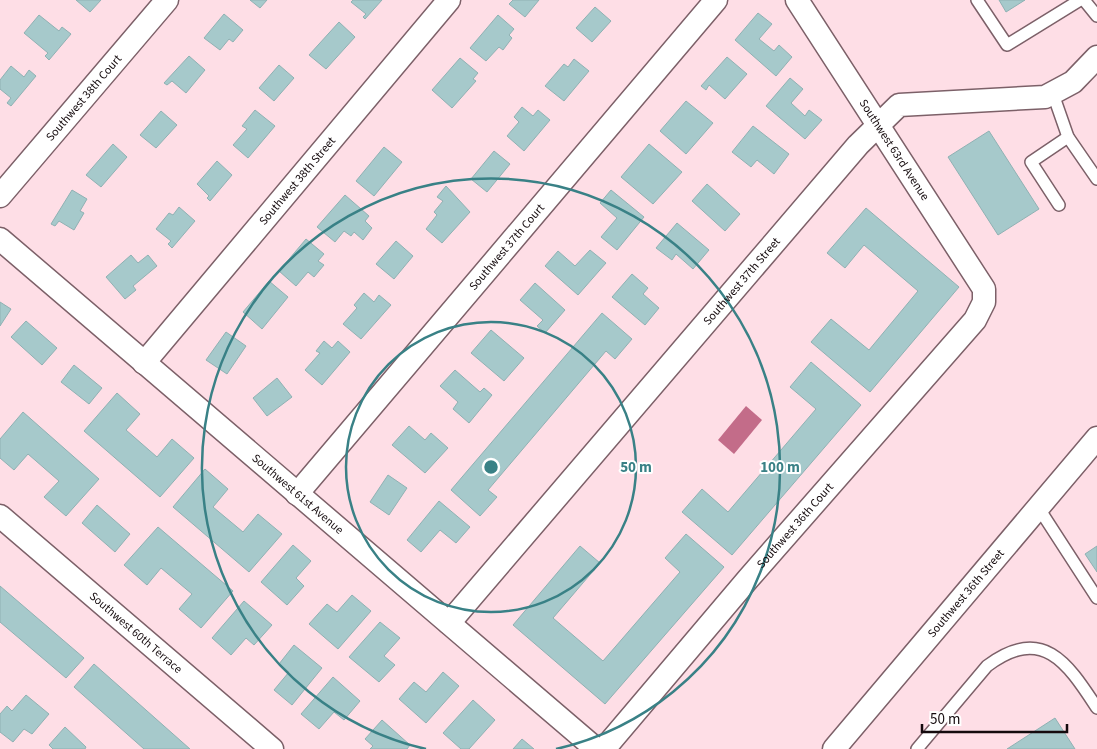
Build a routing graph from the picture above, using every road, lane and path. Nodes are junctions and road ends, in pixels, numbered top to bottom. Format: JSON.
{"nodes":[{"id":1,"x":167,"y":0,"type":"edge"},
{"id":2,"x":449,"y":0,"type":"edge"},
{"id":3,"x":716,"y":0,"type":"edge"},
{"id":4,"x":797,"y":0,"type":"edge"},
{"id":5,"x":977,"y":0,"type":"edge"},
{"id":6,"x":1080,"y":0,"type":"edge"},
{"id":7,"x":1084,"y":0,"type":"edge"},
{"id":8,"x":1097,"y":16,"type":"edge"},
{"id":9,"x":1096,"y":58,"type":"edge"},
{"id":10,"x":1053,"y":94,"type":"junction"},
{"id":11,"x":878,"y":125,"type":"junction"},
{"id":12,"x":1068,"y":137,"type":"junction"},
{"id":13,"x":1097,"y":179,"type":"edge"},
{"id":14,"x":0,"y":196,"type":"edge"},
{"id":15,"x":1059,"y":205,"type":"dead end"},
{"id":16,"x":0,"y":239,"type":"edge"},
{"id":17,"x":984,"y":302,"type":"joint"},
{"id":18,"x":144,"y":363,"type":"junction"},
{"id":19,"x":1097,"y":438,"type":"edge"},
{"id":20,"x":298,"y":494,"type":"junction"},
{"id":21,"x":1038,"y":508,"type":"junction"},
{"id":22,"x":0,"y":516,"type":"edge"},
{"id":23,"x":1097,"y":598,"type":"edge"},
{"id":24,"x":449,"y":623,"type":"junction"},
{"id":25,"x":1097,"y":708,"type":"edge"},
{"id":26,"x":272,"y":749,"type":"edge"},
{"id":27,"x":596,"y":749,"type":"edge"},
{"id":28,"x":604,"y":749,"type":"edge"},
{"id":29,"x":834,"y":749,"type":"edge"},
{"id":30,"x":917,"y":749,"type":"edge"}],
"edges":[{"from":1,"to":14,"type":"street","name":"Southwest 38th Court"},
{"from":2,"to":18,"type":"street","name":"Southwest 38th Street"},
{"from":3,"to":20,"type":"street","name":"Southwest 37th Court"},
{"from":4,"to":11,"type":"street","name":"Southwest 63rd Avenue"},
{"from":5,"to":6,"type":"lane"},
{"from":7,"to":8,"type":"lane"},
{"from":9,"to":10,"type":"street","name":"Southwest 37th Street"},
{"from":10,"to":11,"type":"street","name":"Southwest 37th Street"},
{"from":10,"to":12,"type":"lane"},
{"from":11,"to":17,"type":"street","name":"Southwest 63rd Avenue"},
{"from":11,"to":24,"type":"street","name":"Southwest 37th Street"},
{"from":12,"to":13,"type":"lane"},
{"from":12,"to":15,"type":"lane"},
{"from":16,"to":18,"type":"street","name":"Southwest 61st Avenue"},
{"from":17,"to":28,"type":"street","name":"Southwest 36th Court"},
{"from":18,"to":20,"type":"street","name":"Southwest 61st Avenue"},
{"from":19,"to":21,"type":"street","name":"Southwest 36th Street"},
{"from":20,"to":24,"type":"street","name":"Southwest 61st Avenue"},
{"from":21,"to":23,"type":"lane"},
{"from":21,"to":29,"type":"street","name":"Southwest 36th Street"},
{"from":22,"to":26,"type":"street","name":"Southwest 60th Terrace"},
{"from":24,"to":27,"type":"street","name":"Southwest 61st Avenue"},
{"from":25,"to":30,"type":"lane"}]}
